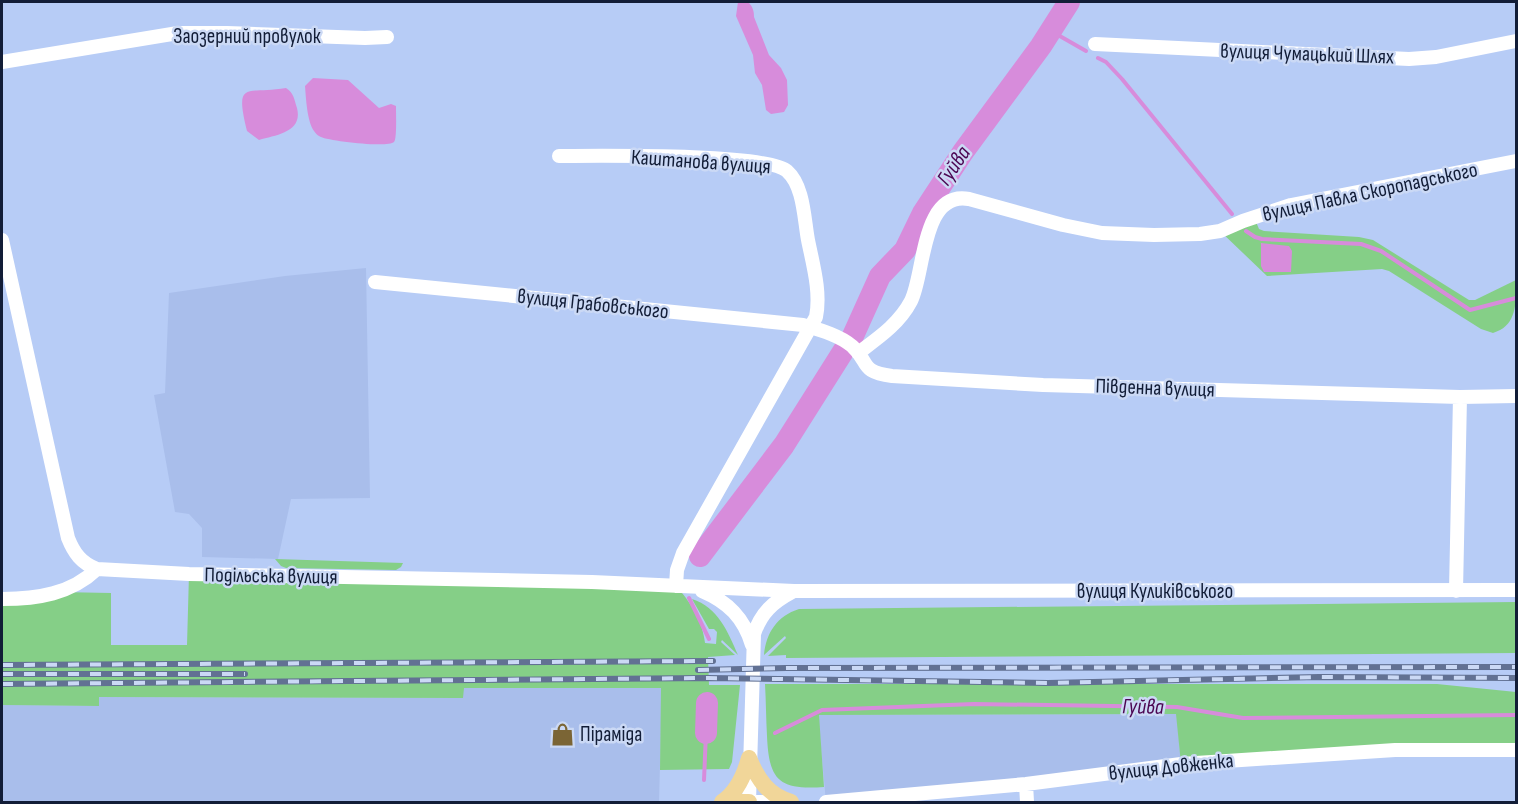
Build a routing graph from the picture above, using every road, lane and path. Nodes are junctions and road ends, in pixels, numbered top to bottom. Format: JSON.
{"nodes":[{"id":1,"x":387,"y":37,"type":"dead end"},
{"id":2,"x":1516,"y":41,"type":"edge"},
{"id":3,"x":1095,"y":44,"type":"dead end"},
{"id":4,"x":2,"y":62,"type":"edge"},
{"id":5,"x":559,"y":156,"type":"dead end"},
{"id":6,"x":1516,"y":161,"type":"edge"},
{"id":7,"x":2,"y":240,"type":"edge"},
{"id":8,"x":375,"y":282,"type":"dead end"},
{"id":9,"x":811,"y":327,"type":"junction"},
{"id":10,"x":858,"y":353,"type":"junction"},
{"id":11,"x":1516,"y":396,"type":"edge"},
{"id":12,"x":1460,"y":397,"type":"junction"},
{"id":13,"x":98,"y":569,"type":"junction"},
{"id":14,"x":682,"y":586,"type":"junction"},
{"id":15,"x":1516,"y":590,"type":"edge"},
{"id":16,"x":794,"y":591,"type":"junction"},
{"id":17,"x":1456,"y":591,"type":"junction"},
{"id":18,"x":2,"y":599,"type":"edge"},
{"id":19,"x":752,"y":647,"type":"junction"},
{"id":20,"x":1516,"y":750,"type":"edge"},
{"id":21,"x":749,"y":759,"type":"junction"},
{"id":22,"x":1026,"y":784,"type":"junction"},
{"id":23,"x":722,"y":802,"type":"edge"},
{"id":24,"x":742,"y":802,"type":"edge"},
{"id":25,"x":748,"y":802,"type":"edge"},
{"id":26,"x":765,"y":802,"type":"edge"},
{"id":27,"x":790,"y":802,"type":"edge"},
{"id":28,"x":826,"y":802,"type":"edge"},
{"id":29,"x":1027,"y":802,"type":"edge"}],
"edges":[{"from":1,"to":4,"type":"street","name":"Заозерний провулок"},
{"from":2,"to":3,"type":"street","name":"вулиця Чумацький Шлях"},
{"from":5,"to":9,"type":"street","name":"Каштанова вулиця"},
{"from":6,"to":10,"type":"street","name":"вулиця Павла Скоропадського"},
{"from":7,"to":13,"type":"street"},
{"from":8,"to":9,"type":"street","name":"вулиця Грабовського"},
{"from":9,"to":10,"type":"street","name":"Південна вулиця"},
{"from":9,"to":14,"type":"street","name":"Каштанова вулиця"},
{"from":10,"to":12,"type":"street","name":"Південна вулиця"},
{"from":11,"to":12,"type":"street","name":"Південна вулиця"},
{"from":12,"to":17,"type":"street"},
{"from":13,"to":14,"type":"street","name":"Подільська вулиця"},
{"from":13,"to":18,"type":"street"},
{"from":14,"to":16,"type":"street","name":"Подільська вулиця"},
{"from":14,"to":19,"type":"street"},
{"from":15,"to":17,"type":"street","name":"вулиця Куликівського"},
{"from":16,"to":17,"type":"street","name":"вулиця Куликівського"},
{"from":16,"to":19,"type":"street"},
{"from":19,"to":21,"type":"street"},
{"from":20,"to":22,"type":"street","name":"вулиця Довженка"},
{"from":21,"to":23,"type":"main road"},
{"from":21,"to":25,"type":"street"},
{"from":21,"to":27,"type":"main road"},
{"from":22,"to":28,"type":"street","name":"вулиця Довженка"},
{"from":22,"to":29,"type":"street"},
{"from":24,"to":25,"type":"main road"},
{"from":25,"to":26,"type":"street"}]}
